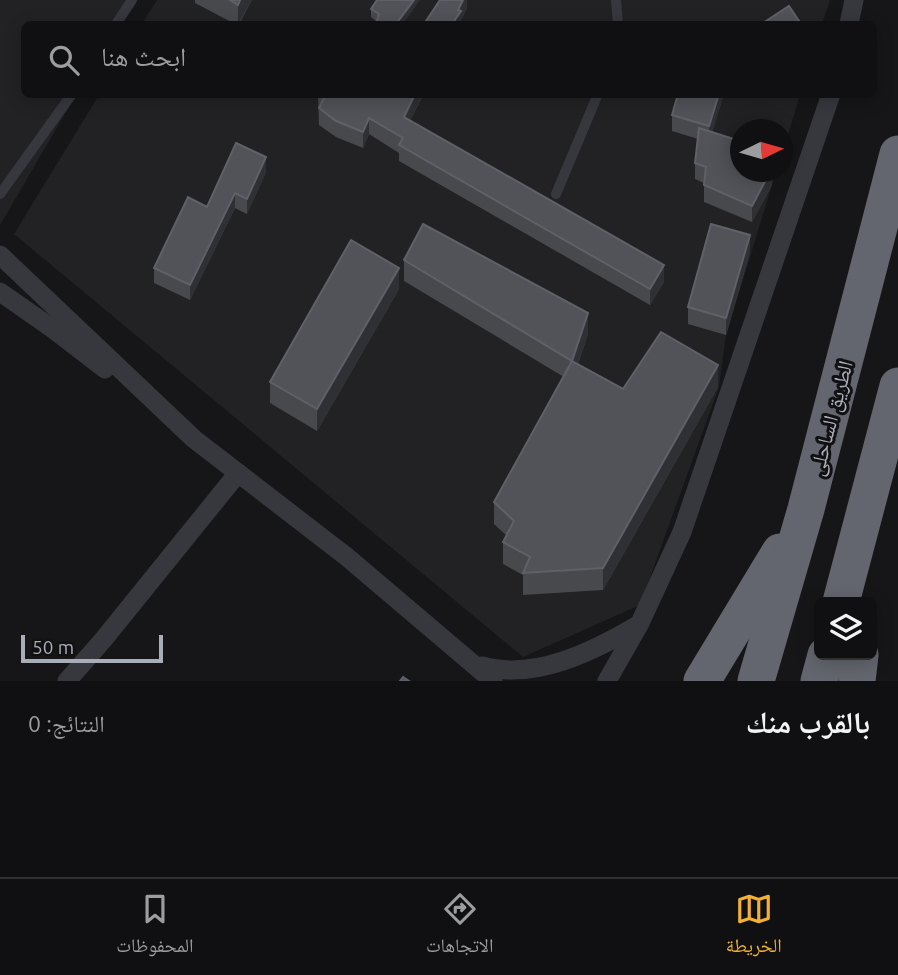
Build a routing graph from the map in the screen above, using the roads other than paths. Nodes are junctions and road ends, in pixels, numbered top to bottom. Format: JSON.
{"nodes":[{"id":1,"x":132,"y":0,"type":"edge"},
{"id":2,"x":615,"y":0,"type":"edge"},
{"id":3,"x":854,"y":0,"type":"edge"},
{"id":4,"x":118,"y":21,"type":"edge"},
{"id":5,"x":618,"y":21,"type":"edge"},
{"id":6,"x":850,"y":21,"type":"edge"},
{"id":7,"x":69,"y":98,"type":"edge"},
{"id":8,"x":596,"y":98,"type":"edge"},
{"id":9,"x":830,"y":98,"type":"edge"},
{"id":10,"x":898,"y":154,"type":"edge"},
{"id":11,"x":0,"y":194,"type":"edge"},
{"id":12,"x":556,"y":194,"type":"dead end"},
{"id":13,"x":0,"y":255,"type":"edge"},
{"id":14,"x":0,"y":292,"type":"edge"},
{"id":15,"x":898,"y":386,"type":"edge"},
{"id":16,"x":887,"y":432,"type":"junction"},
{"id":17,"x":194,"y":439,"type":"junction"},
{"id":18,"x":238,"y":474,"type":"junction"},
{"id":19,"x":806,"y":509,"type":"junction"},
{"id":20,"x":842,"y":597,"type":"edge"},
{"id":21,"x":867,"y":597,"type":"edge"},
{"id":22,"x":640,"y":623,"type":"junction"},
{"id":23,"x":463,"y":656,"type":"junction"},
{"id":24,"x":825,"y":660,"type":"edge"},
{"id":25,"x":860,"y":660,"type":"edge"},
{"id":26,"x":68,"y":681,"type":"edge"},
{"id":27,"x":494,"y":681,"type":"edge"},
{"id":28,"x":607,"y":681,"type":"edge"},
{"id":29,"x":702,"y":681,"type":"edge"},
{"id":30,"x":756,"y":681,"type":"edge"},
{"id":31,"x":819,"y":681,"type":"edge"},
{"id":32,"x":858,"y":681,"type":"edge"}],
"edges":[{"from":1,"to":4,"type":"lane"},
{"from":2,"to":5,"type":"lane"},
{"from":3,"to":6,"type":"street"},
{"from":7,"to":11,"type":"lane"},
{"from":8,"to":12,"type":"lane"},
{"from":9,"to":22,"type":"street"},
{"from":10,"to":19,"type":"highway","name":"الطريق الساحلى"},
{"from":13,"to":17,"type":"street"},
{"from":14,"to":17,"type":"street"},
{"from":15,"to":16,"type":"highway"},
{"from":16,"to":20,"type":"highway"},
{"from":16,"to":21,"type":"highway"},
{"from":17,"to":18,"type":"street"},
{"from":18,"to":23,"type":"street"},
{"from":18,"to":26,"type":"street"},
{"from":19,"to":29,"type":"highway"},
{"from":19,"to":30,"type":"highway","name":"الطريق الساحلى"},
{"from":22,"to":23,"type":"street"},
{"from":22,"to":28,"type":"street"},
{"from":23,"to":27,"type":"street"},
{"from":24,"to":31,"type":"highway"},
{"from":25,"to":32,"type":"highway"}]}
